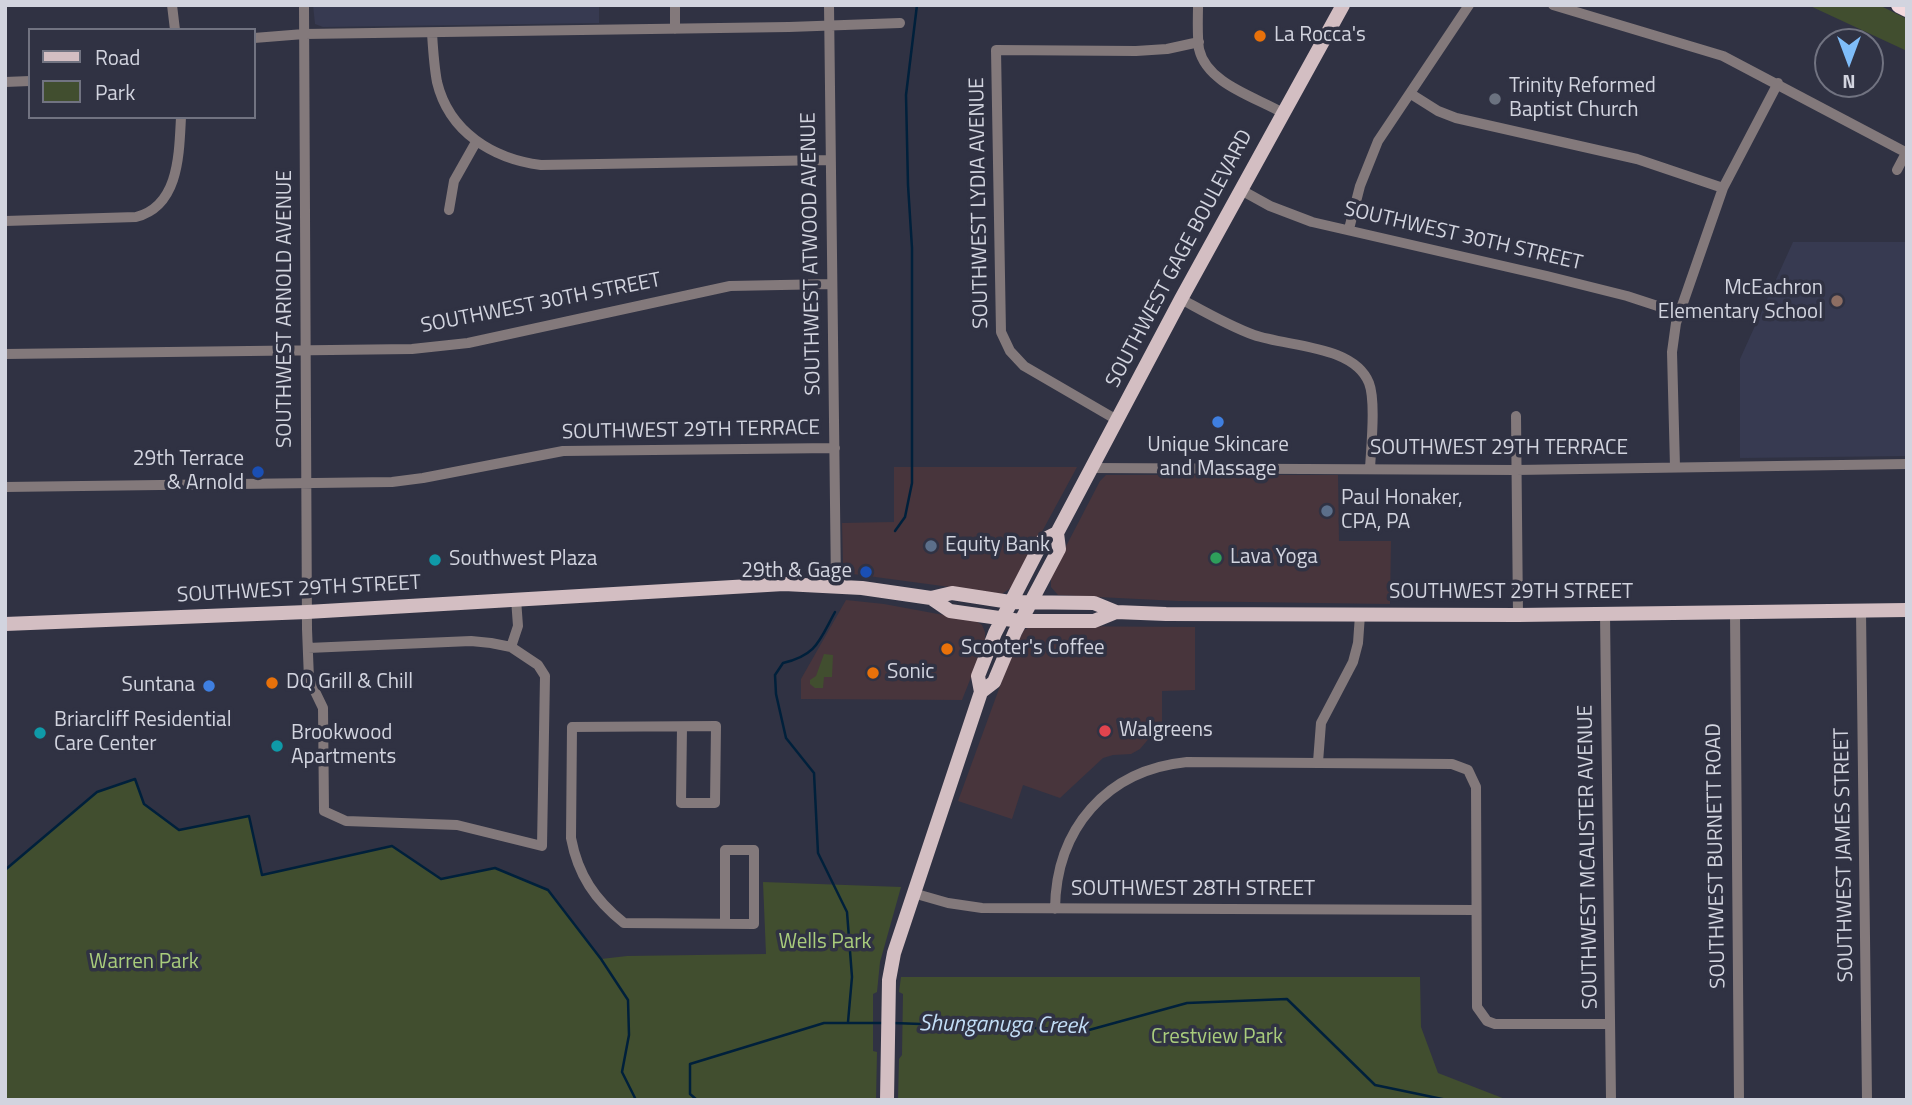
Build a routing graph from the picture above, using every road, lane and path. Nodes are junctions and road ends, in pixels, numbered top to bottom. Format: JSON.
{"nodes":[{"id":1,"x":172,"y":5,"type":"edge"},
{"id":2,"x":304,"y":5,"type":"edge"},
{"id":3,"x":675,"y":5,"type":"edge"},
{"id":4,"x":829,"y":5,"type":"edge"},
{"id":5,"x":1198,"y":5,"type":"edge"},
{"id":6,"x":1343,"y":5,"type":"edge"},
{"id":7,"x":1469,"y":5,"type":"edge"},
{"id":8,"x":1553,"y":5,"type":"edge"},
{"id":9,"x":1899,"y":5,"type":"edge"},
{"id":10,"x":1907,"y":9,"type":"edge"},
{"id":11,"x":901,"y":23,"type":"dead end"},
{"id":12,"x":829,"y":26,"type":"junction"},
{"id":13,"x":175,"y":28,"type":"edge"},
{"id":14,"x":675,"y":29,"type":"junction"},
{"id":15,"x":432,"y":33,"type":"junction"},
{"id":16,"x":304,"y":34,"type":"junction"},
{"id":17,"x":256,"y":38,"type":"edge"},
{"id":18,"x":1199,"y":43,"type":"junction"},
{"id":19,"x":28,"y":81,"type":"edge"},
{"id":20,"x":5,"y":82,"type":"edge"},
{"id":21,"x":1778,"y":83,"type":"junction"},
{"id":22,"x":1411,"y":94,"type":"junction"},
{"id":23,"x":1283,"y":113,"type":"junction"},
{"id":24,"x":181,"y":119,"type":"edge"},
{"id":25,"x":476,"y":142,"type":"junction"},
{"id":26,"x":1906,"y":153,"type":"edge"},
{"id":27,"x":830,"y":160,"type":"junction"},
{"id":28,"x":1897,"y":170,"type":"dead end"},
{"id":29,"x":1723,"y":188,"type":"junction"},
{"id":30,"x":1241,"y":190,"type":"junction"},
{"id":31,"x":449,"y":209,"type":"dead end"},
{"id":32,"x":5,"y":220,"type":"edge"},
{"id":33,"x":1349,"y":229,"type":"junction"},
{"id":34,"x":832,"y":284,"type":"junction"},
{"id":35,"x":1181,"y":299,"type":"junction"},
{"id":36,"x":1679,"y":313,"type":"junction"},
{"id":37,"x":306,"y":350,"type":"junction"},
{"id":38,"x":5,"y":354,"type":"edge"},
{"id":39,"x":1516,"y":416,"type":"dead end"},
{"id":40,"x":1117,"y":420,"type":"junction"},
{"id":41,"x":835,"y":448,"type":"junction"},
{"id":42,"x":1907,"y":464,"type":"edge"},
{"id":43,"x":1675,"y":467,"type":"junction"},
{"id":44,"x":1091,"y":468,"type":"junction"},
{"id":45,"x":1370,"y":469,"type":"junction"},
{"id":46,"x":1516,"y":470,"type":"junction"},
{"id":47,"x":306,"y":482,"type":"junction"},
{"id":48,"x":5,"y":487,"type":"edge"},
{"id":49,"x":1057,"y":533,"type":"junction"},
{"id":50,"x":835,"y":586,"type":"junction"},
{"id":51,"x":930,"y":598,"type":"junction"},
{"id":52,"x":516,"y":599,"type":"junction"},
{"id":53,"x":1010,"y":602,"type":"junction"},
{"id":54,"x":1030,"y":603,"type":"junction"},
{"id":55,"x":1907,"y":610,"type":"edge"},
{"id":56,"x":1861,"y":611,"type":"junction"},
{"id":57,"x":307,"y":612,"type":"junction"},
{"id":58,"x":1116,"y":612,"type":"junction"},
{"id":59,"x":1735,"y":612,"type":"junction"},
{"id":60,"x":1605,"y":614,"type":"junction"},
{"id":61,"x":1360,"y":615,"type":"junction"},
{"id":62,"x":1518,"y":615,"type":"junction"},
{"id":63,"x":1002,"y":619,"type":"junction"},
{"id":64,"x":1020,"y":621,"type":"junction"},
{"id":65,"x":5,"y":624,"type":"edge"},
{"id":66,"x":511,"y":647,"type":"junction"},
{"id":67,"x":308,"y":648,"type":"junction"},
{"id":68,"x":981,"y":692,"type":"junction"},
{"id":69,"x":682,"y":727,"type":"junction"},
{"id":70,"x":1318,"y":762,"type":"junction"},
{"id":71,"x":913,"y":893,"type":"junction"},
{"id":72,"x":1055,"y":909,"type":"junction"},
{"id":73,"x":1475,"y":910,"type":"junction"},
{"id":74,"x":725,"y":924,"type":"junction"},
{"id":75,"x":1610,"y":1024,"type":"junction"},
{"id":76,"x":887,"y":1100,"type":"edge"},
{"id":77,"x":1611,"y":1100,"type":"edge"},
{"id":78,"x":1739,"y":1100,"type":"edge"},
{"id":79,"x":1867,"y":1100,"type":"edge"}],
"edges":[{"from":1,"to":13,"type":"street"},
{"from":2,"to":16,"type":"street","name":"SOUTHWEST ARNOLD AVENUE"},
{"from":3,"to":14,"type":"street"},
{"from":4,"to":12,"type":"street","name":"SOUTHWEST ATWOOD AVENUE"},
{"from":5,"to":18,"type":"street"},
{"from":6,"to":23,"type":"main road","name":"SOUTHWEST GAGE BOULEVARD"},
{"from":7,"to":22,"type":"street"},
{"from":8,"to":21,"type":"street"},
{"from":9,"to":10,"type":"highway"},
{"from":11,"to":12,"type":"street"},
{"from":12,"to":14,"type":"street"},
{"from":12,"to":27,"type":"street","name":"SOUTHWEST ATWOOD AVENUE"},
{"from":14,"to":15,"type":"street"},
{"from":15,"to":16,"type":"street"},
{"from":15,"to":25,"type":"street"},
{"from":16,"to":17,"type":"street"},
{"from":16,"to":37,"type":"street","name":"SOUTHWEST ARNOLD AVENUE"},
{"from":18,"to":23,"type":"street"},
{"from":18,"to":40,"type":"street","name":"SOUTHWEST LYDIA AVENUE"},
{"from":19,"to":20,"type":"street"},
{"from":21,"to":26,"type":"street"},
{"from":21,"to":29,"type":"street"},
{"from":22,"to":29,"type":"street"},
{"from":22,"to":33,"type":"street"},
{"from":23,"to":30,"type":"main road","name":"SOUTHWEST GAGE BOULEVARD"},
{"from":24,"to":32,"type":"street"},
{"from":25,"to":27,"type":"street"},
{"from":25,"to":31,"type":"street"},
{"from":26,"to":28,"type":"street"},
{"from":27,"to":34,"type":"street","name":"SOUTHWEST ATWOOD AVENUE"},
{"from":29,"to":36,"type":"street"},
{"from":30,"to":33,"type":"street","name":"SOUTHWEST 30TH STREET"},
{"from":30,"to":35,"type":"main road","name":"SOUTHWEST GAGE BOULEVARD"},
{"from":33,"to":36,"type":"street","name":"SOUTHWEST 30TH STREET"},
{"from":34,"to":37,"type":"street","name":"SOUTHWEST 30TH STREET"},
{"from":34,"to":41,"type":"street","name":"SOUTHWEST ATWOOD AVENUE"},
{"from":35,"to":40,"type":"main road","name":"SOUTHWEST GAGE BOULEVARD"},
{"from":35,"to":45,"type":"street"},
{"from":36,"to":43,"type":"street"},
{"from":37,"to":38,"type":"street","name":"SOUTHWEST 30TH STREET"},
{"from":37,"to":47,"type":"street","name":"SOUTHWEST ARNOLD AVENUE"},
{"from":39,"to":46,"type":"street"},
{"from":40,"to":44,"type":"main road","name":"SOUTHWEST GAGE BOULEVARD"},
{"from":41,"to":47,"type":"street","name":"SOUTHWEST 29TH TERRACE"},
{"from":41,"to":50,"type":"street","name":"SOUTHWEST ATWOOD AVENUE"},
{"from":42,"to":43,"type":"street","name":"SOUTHWEST 29TH TERRACE"},
{"from":43,"to":46,"type":"street","name":"SOUTHWEST 29TH TERRACE"},
{"from":44,"to":45,"type":"street","name":"SOUTHWEST 29TH TERRACE"},
{"from":44,"to":49,"type":"main road","name":"SOUTHWEST GAGE BOULEVARD"},
{"from":45,"to":46,"type":"street","name":"SOUTHWEST 29TH TERRACE"},
{"from":46,"to":62,"type":"street"},
{"from":47,"to":48,"type":"street","name":"SOUTHWEST 29TH TERRACE"},
{"from":47,"to":57,"type":"street","name":"SOUTHWEST ARNOLD AVENUE"},
{"from":49,"to":53,"type":"main road","name":"SOUTHWEST GAGE BOULEVARD"},
{"from":49,"to":54,"type":"main road","name":"SOUTHWEST GAGE BOULEVARD"},
{"from":50,"to":51,"type":"main road","name":"SOUTHWEST 29TH STREET"},
{"from":50,"to":52,"type":"main road","name":"SOUTHWEST 29TH STREET"},
{"from":51,"to":53,"type":"main road","name":"SOUTHWEST 29TH STREET"},
{"from":51,"to":63,"type":"main road","name":"SOUTHWEST 29TH STREET"},
{"from":52,"to":57,"type":"main road","name":"SOUTHWEST 29TH STREET"},
{"from":52,"to":66,"type":"street"},
{"from":53,"to":54,"type":"main road","name":"SOUTHWEST 29TH STREET"},
{"from":53,"to":63,"type":"main road","name":"SOUTHWEST GAGE BOULEVARD"},
{"from":54,"to":58,"type":"main road","name":"SOUTHWEST 29TH STREET"},
{"from":54,"to":64,"type":"main road","name":"SOUTHWEST GAGE BOULEVARD"},
{"from":55,"to":56,"type":"main road","name":"SOUTHWEST 29TH STREET"},
{"from":56,"to":59,"type":"main road","name":"SOUTHWEST 29TH STREET"},
{"from":56,"to":79,"type":"street","name":"SOUTHWEST JAMES STREET"},
{"from":57,"to":65,"type":"main road","name":"SOUTHWEST 29TH STREET"},
{"from":57,"to":67,"type":"street","name":"SOUTHWEST ARNOLD AVENUE"},
{"from":58,"to":61,"type":"main road","name":"SOUTHWEST 29TH STREET"},
{"from":58,"to":64,"type":"main road","name":"SOUTHWEST 29TH STREET"},
{"from":59,"to":60,"type":"main road","name":"SOUTHWEST 29TH STREET"},
{"from":59,"to":78,"type":"street","name":"SOUTHWEST BURNETT ROAD"},
{"from":60,"to":62,"type":"main road","name":"SOUTHWEST 29TH STREET"},
{"from":60,"to":75,"type":"street","name":"SOUTHWEST MCALISTER AVENUE"},
{"from":61,"to":62,"type":"main road","name":"SOUTHWEST 29TH STREET"},
{"from":61,"to":70,"type":"street"},
{"from":63,"to":64,"type":"main road","name":"SOUTHWEST 29TH STREET"},
{"from":63,"to":68,"type":"main road","name":"SOUTHWEST GAGE BOULEVARD"},
{"from":64,"to":68,"type":"main road","name":"SOUTHWEST GAGE BOULEVARD"},
{"from":66,"to":67,"type":"street"},
{"from":66,"to":67,"type":"street","name":"SOUTHWEST ARNOLD AVENUE"},
{"from":68,"to":71,"type":"main road","name":"SOUTHWEST GAGE BOULEVARD"},
{"from":69,"to":69,"type":"street"},
{"from":69,"to":74,"type":"street"},
{"from":70,"to":72,"type":"street"},
{"from":70,"to":73,"type":"street"},
{"from":71,"to":72,"type":"street","name":"SOUTHWEST 28TH STREET"},
{"from":71,"to":76,"type":"main road","name":"SOUTHWEST GAGE BOULEVARD"},
{"from":72,"to":73,"type":"street","name":"SOUTHWEST 28TH STREET"},
{"from":73,"to":75,"type":"street"},
{"from":74,"to":74,"type":"street"},
{"from":75,"to":77,"type":"street","name":"SOUTHWEST MCALISTER AVENUE"}]}
